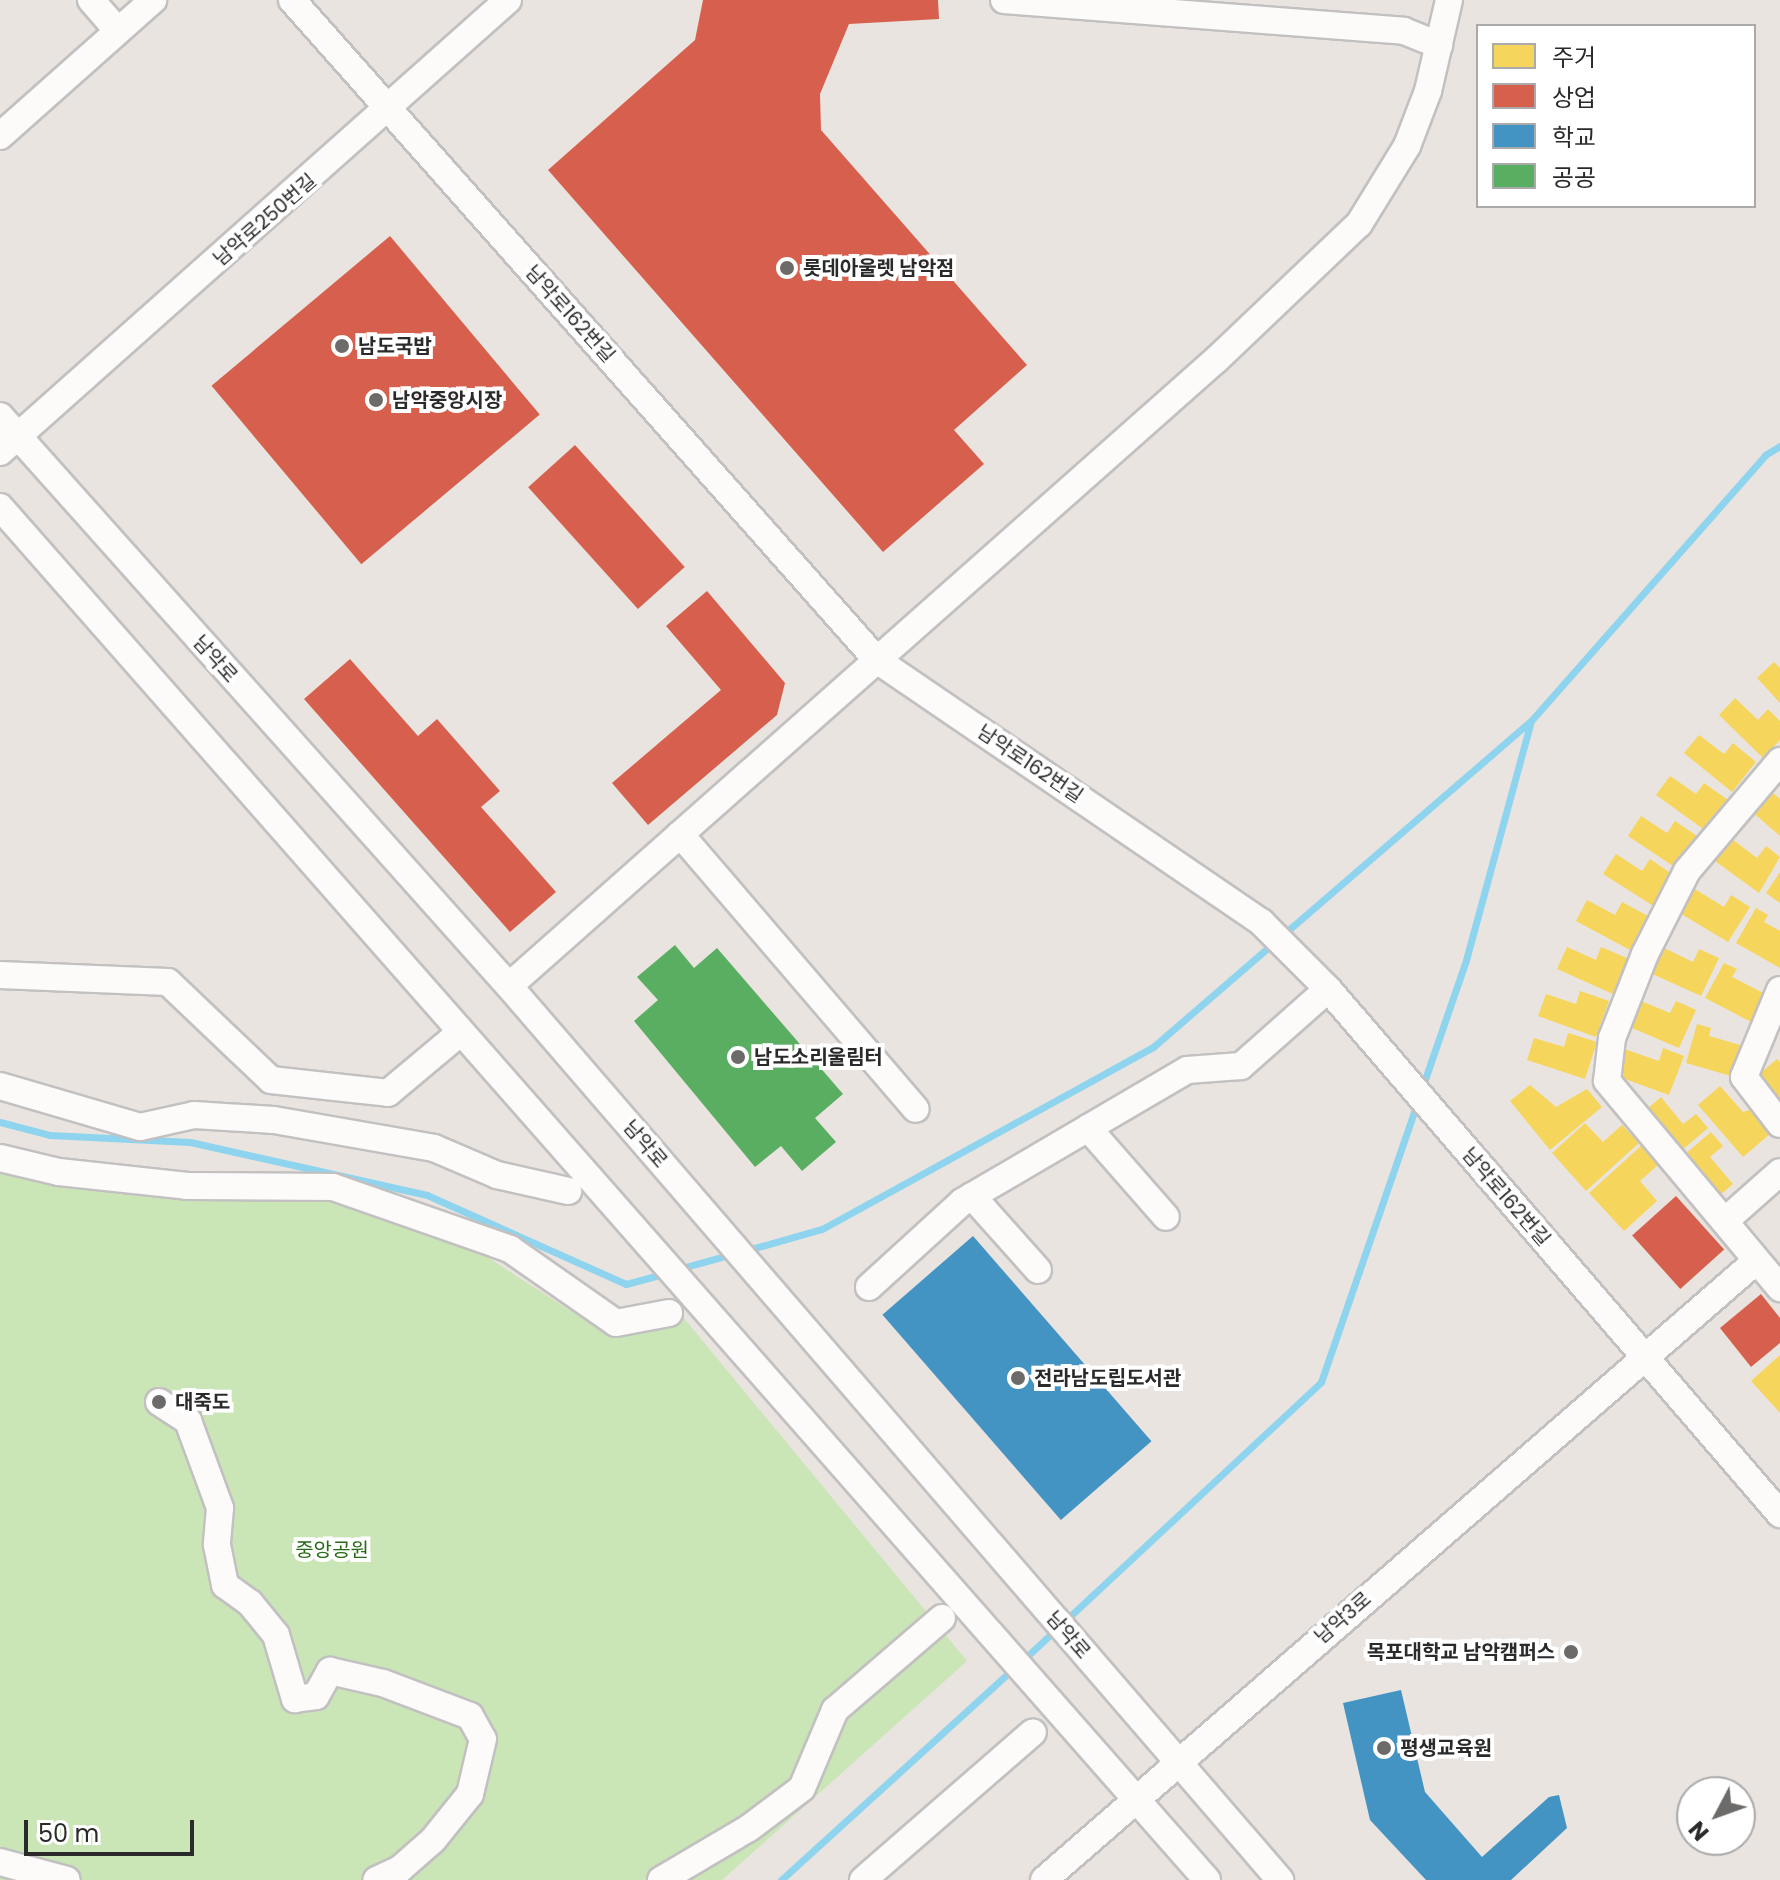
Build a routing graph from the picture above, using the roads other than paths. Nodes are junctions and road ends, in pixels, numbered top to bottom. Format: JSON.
{"nodes":[{"id":1,"x":91,"y":0,"type":"edge"},
{"id":2,"x":153,"y":0,"type":"edge"},
{"id":3,"x":292,"y":0,"type":"edge"},
{"id":4,"x":508,"y":0,"type":"edge"},
{"id":5,"x":1004,"y":0,"type":"edge"},
{"id":6,"x":1449,"y":0,"type":"edge"},
{"id":7,"x":118,"y":31,"type":"junction"},
{"id":8,"x":1439,"y":45,"type":"junction"},
{"id":9,"x":389,"y":110,"type":"junction"},
{"id":10,"x":0,"y":136,"type":"edge"},
{"id":11,"x":0,"y":416,"type":"edge"},
{"id":12,"x":9,"y":444,"type":"edge"},
{"id":13,"x":0,"y":507,"type":"edge"},
{"id":14,"x":877,"y":660,"type":"junction"},
{"id":15,"x":1780,"y":761,"type":"edge"},
{"id":16,"x":680,"y":834,"type":"junction"},
{"id":17,"x":0,"y":975,"type":"edge"},
{"id":18,"x":1322,"y":983,"type":"junction"},
{"id":19,"x":509,"y":986,"type":"junction"},
{"id":20,"x":1780,"y":990,"type":"edge"},
{"id":21,"x":461,"y":1032,"type":"junction"},
{"id":22,"x":0,"y":1086,"type":"edge"},
{"id":23,"x":916,"y":1109,"type":"dead end"},
{"id":24,"x":1780,"y":1124,"type":"edge"},
{"id":25,"x":1088,"y":1128,"type":"junction"},
{"id":26,"x":0,"y":1158,"type":"edge"},
{"id":27,"x":1780,"y":1172,"type":"edge"},
{"id":28,"x":568,"y":1191,"type":"dead end"},
{"id":29,"x":972,"y":1196,"type":"junction"},
{"id":30,"x":1166,"y":1217,"type":"dead end"},
{"id":31,"x":1726,"y":1220,"type":"junction"},
{"id":32,"x":1756,"y":1261,"type":"junction"},
{"id":33,"x":1038,"y":1270,"type":"dead end"},
{"id":34,"x":869,"y":1287,"type":"dead end"},
{"id":35,"x":1780,"y":1288,"type":"edge"},
{"id":36,"x":669,"y":1313,"type":"dead end"},
{"id":37,"x":1642,"y":1356,"type":"junction"},
{"id":38,"x":159,"y":1402,"type":"dead end"},
{"id":39,"x":1780,"y":1514,"type":"edge"},
{"id":40,"x":942,"y":1618,"type":"dead end"},
{"id":41,"x":1033,"y":1732,"type":"dead end"},
{"id":42,"x":1178,"y":1762,"type":"junction"},
{"id":43,"x":1136,"y":1801,"type":"junction"},
{"id":44,"x":0,"y":1862,"type":"edge"},
{"id":45,"x":67,"y":1880,"type":"edge"},
{"id":46,"x":376,"y":1880,"type":"edge"},
{"id":47,"x":661,"y":1880,"type":"edge"},
{"id":48,"x":863,"y":1880,"type":"edge"},
{"id":49,"x":1044,"y":1880,"type":"edge"},
{"id":50,"x":1207,"y":1880,"type":"edge"},
{"id":51,"x":1280,"y":1880,"type":"edge"}],
"edges":[{"from":1,"to":7,"type":"street"},
{"from":2,"to":7,"type":"street"},
{"from":3,"to":9,"type":"street","name":"남악로162번길"},
{"from":4,"to":9,"type":"street","name":"남악로250번길"},
{"from":5,"to":8,"type":"street"},
{"from":6,"to":8,"type":"street"},
{"from":7,"to":10,"type":"street"},
{"from":8,"to":14,"type":"street"},
{"from":9,"to":12,"type":"street","name":"남악로250번길"},
{"from":9,"to":14,"type":"street","name":"남악로162번길"},
{"from":11,"to":12,"type":"street","name":"남악로"},
{"from":12,"to":19,"type":"street","name":"남악로"},
{"from":13,"to":21,"type":"street"},
{"from":14,"to":16,"type":"street"},
{"from":14,"to":18,"type":"street","name":"남악로162번길"},
{"from":15,"to":31,"type":"street"},
{"from":16,"to":19,"type":"street"},
{"from":16,"to":23,"type":"street"},
{"from":17,"to":21,"type":"street"},
{"from":18,"to":25,"type":"street"},
{"from":18,"to":37,"type":"street","name":"남악로162번길"},
{"from":19,"to":42,"type":"street","name":"남악로"},
{"from":20,"to":24,"type":"street"},
{"from":21,"to":43,"type":"street"},
{"from":22,"to":28,"type":"street"},
{"from":25,"to":29,"type":"street"},
{"from":25,"to":30,"type":"street"},
{"from":26,"to":36,"type":"street"},
{"from":27,"to":31,"type":"street"},
{"from":29,"to":33,"type":"street"},
{"from":29,"to":34,"type":"street"},
{"from":31,"to":32,"type":"street"},
{"from":32,"to":35,"type":"street"},
{"from":32,"to":37,"type":"street","name":"남악3로"},
{"from":37,"to":39,"type":"street","name":"남악로162번길"},
{"from":37,"to":42,"type":"street","name":"남악3로"},
{"from":38,"to":46,"type":"street"},
{"from":40,"to":47,"type":"street"},
{"from":41,"to":48,"type":"street"},
{"from":42,"to":43,"type":"street","name":"남악3로"},
{"from":42,"to":51,"type":"street","name":"남악로"},
{"from":43,"to":49,"type":"street","name":"남악3로"},
{"from":43,"to":50,"type":"street"},
{"from":44,"to":45,"type":"street"}]}
